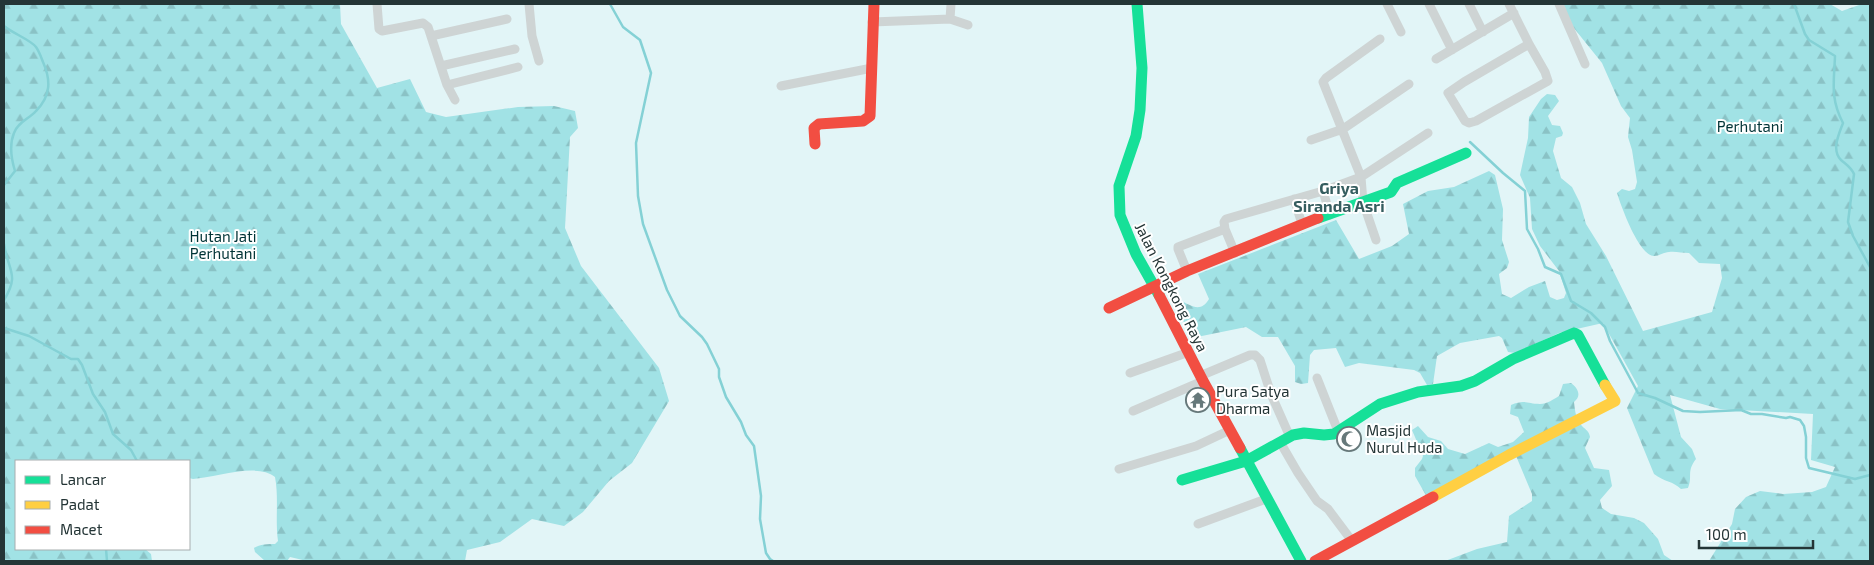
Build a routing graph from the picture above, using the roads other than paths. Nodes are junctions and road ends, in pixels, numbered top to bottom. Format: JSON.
{"nodes":[{"id":1,"x":377,"y":4,"type":"edge"},
{"id":2,"x":529,"y":4,"type":"edge"},
{"id":3,"x":874,"y":4,"type":"edge"},
{"id":4,"x":951,"y":4,"type":"edge"},
{"id":5,"x":1137,"y":4,"type":"edge"},
{"id":6,"x":1387,"y":4,"type":"edge"},
{"id":7,"x":1429,"y":4,"type":"edge"},
{"id":8,"x":1469,"y":4,"type":"edge"},
{"id":9,"x":1509,"y":4,"type":"edge"},
{"id":10,"x":1559,"y":4,"type":"edge"},
{"id":11,"x":1514,"y":13,"type":"junction"},
{"id":12,"x":507,"y":19,"type":"dead end"},
{"id":13,"x":950,"y":19,"type":"junction"},
{"id":14,"x":872,"y":22,"type":"junction"},
{"id":15,"x":968,"y":25,"type":"dead end"},
{"id":16,"x":1401,"y":32,"type":"dead end"},
{"id":17,"x":1483,"y":32,"type":"junction"},
{"id":18,"x":431,"y":36,"type":"junction"},
{"id":19,"x":1380,"y":39,"type":"dead end"},
{"id":20,"x":1529,"y":44,"type":"junction"},
{"id":21,"x":515,"y":49,"type":"dead end"},
{"id":22,"x":1452,"y":50,"type":"junction"},
{"id":23,"x":1436,"y":59,"type":"dead end"},
{"id":24,"x":539,"y":61,"type":"dead end"},
{"id":25,"x":1585,"y":64,"type":"dead end"},
{"id":26,"x":441,"y":66,"type":"junction"},
{"id":27,"x":518,"y":67,"type":"dead end"},
{"id":28,"x":872,"y":68,"type":"junction"},
{"id":29,"x":1409,"y":84,"type":"dead end"},
{"id":30,"x":447,"y":85,"type":"junction"},
{"id":31,"x":781,"y":86,"type":"dead end"},
{"id":32,"x":455,"y":100,"type":"dead end"},
{"id":33,"x":1343,"y":129,"type":"junction"},
{"id":34,"x":1428,"y":133,"type":"dead end"},
{"id":35,"x":1311,"y":140,"type":"dead end"},
{"id":36,"x":815,"y":144,"type":"dead end"},
{"id":37,"x":1466,"y":153,"type":"dead end"},
{"id":38,"x":1361,"y":177,"type":"junction"},
{"id":39,"x":1323,"y":191,"type":"junction"},
{"id":40,"x":1294,"y":199,"type":"junction"},
{"id":41,"x":1363,"y":202,"type":"junction"},
{"id":42,"x":1330,"y":215,"type":"junction"},
{"id":43,"x":1302,"y":224,"type":"junction"},
{"id":44,"x":1225,"y":229,"type":"junction"},
{"id":45,"x":1376,"y":240,"type":"dead end"},
{"id":46,"x":1235,"y":253,"type":"junction"},
{"id":47,"x":1187,"y":271,"type":"junction"},
{"id":48,"x":1155,"y":288,"type":"junction"},
{"id":49,"x":1109,"y":308,"type":"dead end"},
{"id":50,"x":1189,"y":352,"type":"junction"},
{"id":51,"x":1130,"y":373,"type":"dead end"},
{"id":52,"x":1202,"y":378,"type":"junction"},
{"id":53,"x":1317,"y":378,"type":"dead end"},
{"id":54,"x":1133,"y":411,"type":"dead end"},
{"id":55,"x":1230,"y":430,"type":"junction"},
{"id":56,"x":1338,"y":431,"type":"junction"},
{"id":57,"x":1285,"y":439,"type":"junction"},
{"id":58,"x":1246,"y":461,"type":"junction"},
{"id":59,"x":1119,"y":469,"type":"dead end"},
{"id":60,"x":1182,"y":480,"type":"dead end"},
{"id":61,"x":1266,"y":499,"type":"junction"},
{"id":62,"x":1198,"y":524,"type":"dead end"},
{"id":63,"x":1352,"y":541,"type":"junction"},
{"id":64,"x":1301,"y":561,"type":"edge"},
{"id":65,"x":1315,"y":561,"type":"edge"}],
"edges":[{"from":1,"to":18,"type":"street"},
{"from":2,"to":24,"type":"street"},
{"from":3,"to":14,"type":"street"},
{"from":4,"to":13,"type":"street"},
{"from":5,"to":48,"type":"street","name":"Jalan Kongkong Raya"},
{"from":6,"to":16,"type":"street"},
{"from":7,"to":22,"type":"street"},
{"from":8,"to":17,"type":"street"},
{"from":9,"to":11,"type":"street"},
{"from":10,"to":25,"type":"street"},
{"from":11,"to":17,"type":"street"},
{"from":11,"to":20,"type":"street"},
{"from":12,"to":18,"type":"street"},
{"from":13,"to":14,"type":"street"},
{"from":13,"to":15,"type":"street"},
{"from":14,"to":28,"type":"street"},
{"from":17,"to":22,"type":"street"},
{"from":18,"to":26,"type":"street"},
{"from":19,"to":33,"type":"street"},
{"from":20,"to":20,"type":"street"},
{"from":21,"to":26,"type":"street"},
{"from":22,"to":23,"type":"street"},
{"from":26,"to":30,"type":"street"},
{"from":27,"to":30,"type":"street"},
{"from":28,"to":31,"type":"street"},
{"from":28,"to":36,"type":"street"},
{"from":29,"to":33,"type":"street"},
{"from":30,"to":32,"type":"street"},
{"from":33,"to":35,"type":"street"},
{"from":33,"to":38,"type":"street"},
{"from":34,"to":38,"type":"street"},
{"from":37,"to":41,"type":"street"},
{"from":38,"to":39,"type":"street"},
{"from":38,"to":41,"type":"street"},
{"from":39,"to":40,"type":"street"},
{"from":39,"to":42,"type":"street"},
{"from":40,"to":43,"type":"street"},
{"from":40,"to":44,"type":"street"},
{"from":41,"to":42,"type":"street"},
{"from":41,"to":45,"type":"street"},
{"from":42,"to":43,"type":"street"},
{"from":43,"to":46,"type":"street"},
{"from":44,"to":46,"type":"street"},
{"from":44,"to":47,"type":"street"},
{"from":46,"to":47,"type":"street"},
{"from":47,"to":48,"type":"street"},
{"from":48,"to":49,"type":"street"},
{"from":48,"to":50,"type":"street","name":"Jalan Kongkong Raya"},
{"from":50,"to":51,"type":"street"},
{"from":50,"to":52,"type":"street","name":"Jalan Kongkong Raya"},
{"from":52,"to":54,"type":"street"},
{"from":52,"to":55,"type":"street","name":"Jalan Kongkong Raya"},
{"from":52,"to":57,"type":"street"},
{"from":53,"to":56,"type":"street"},
{"from":55,"to":58,"type":"street","name":"Jalan Kongkong Raya"},
{"from":55,"to":59,"type":"street"},
{"from":56,"to":57,"type":"street"},
{"from":56,"to":63,"type":"street"},
{"from":57,"to":58,"type":"street"},
{"from":57,"to":63,"type":"street"},
{"from":58,"to":60,"type":"street"},
{"from":58,"to":61,"type":"street","name":"Jalan Kongkong Raya"},
{"from":61,"to":62,"type":"street"},
{"from":61,"to":64,"type":"street","name":"Jalan Kongkong Raya"},
{"from":63,"to":65,"type":"street"}]}
